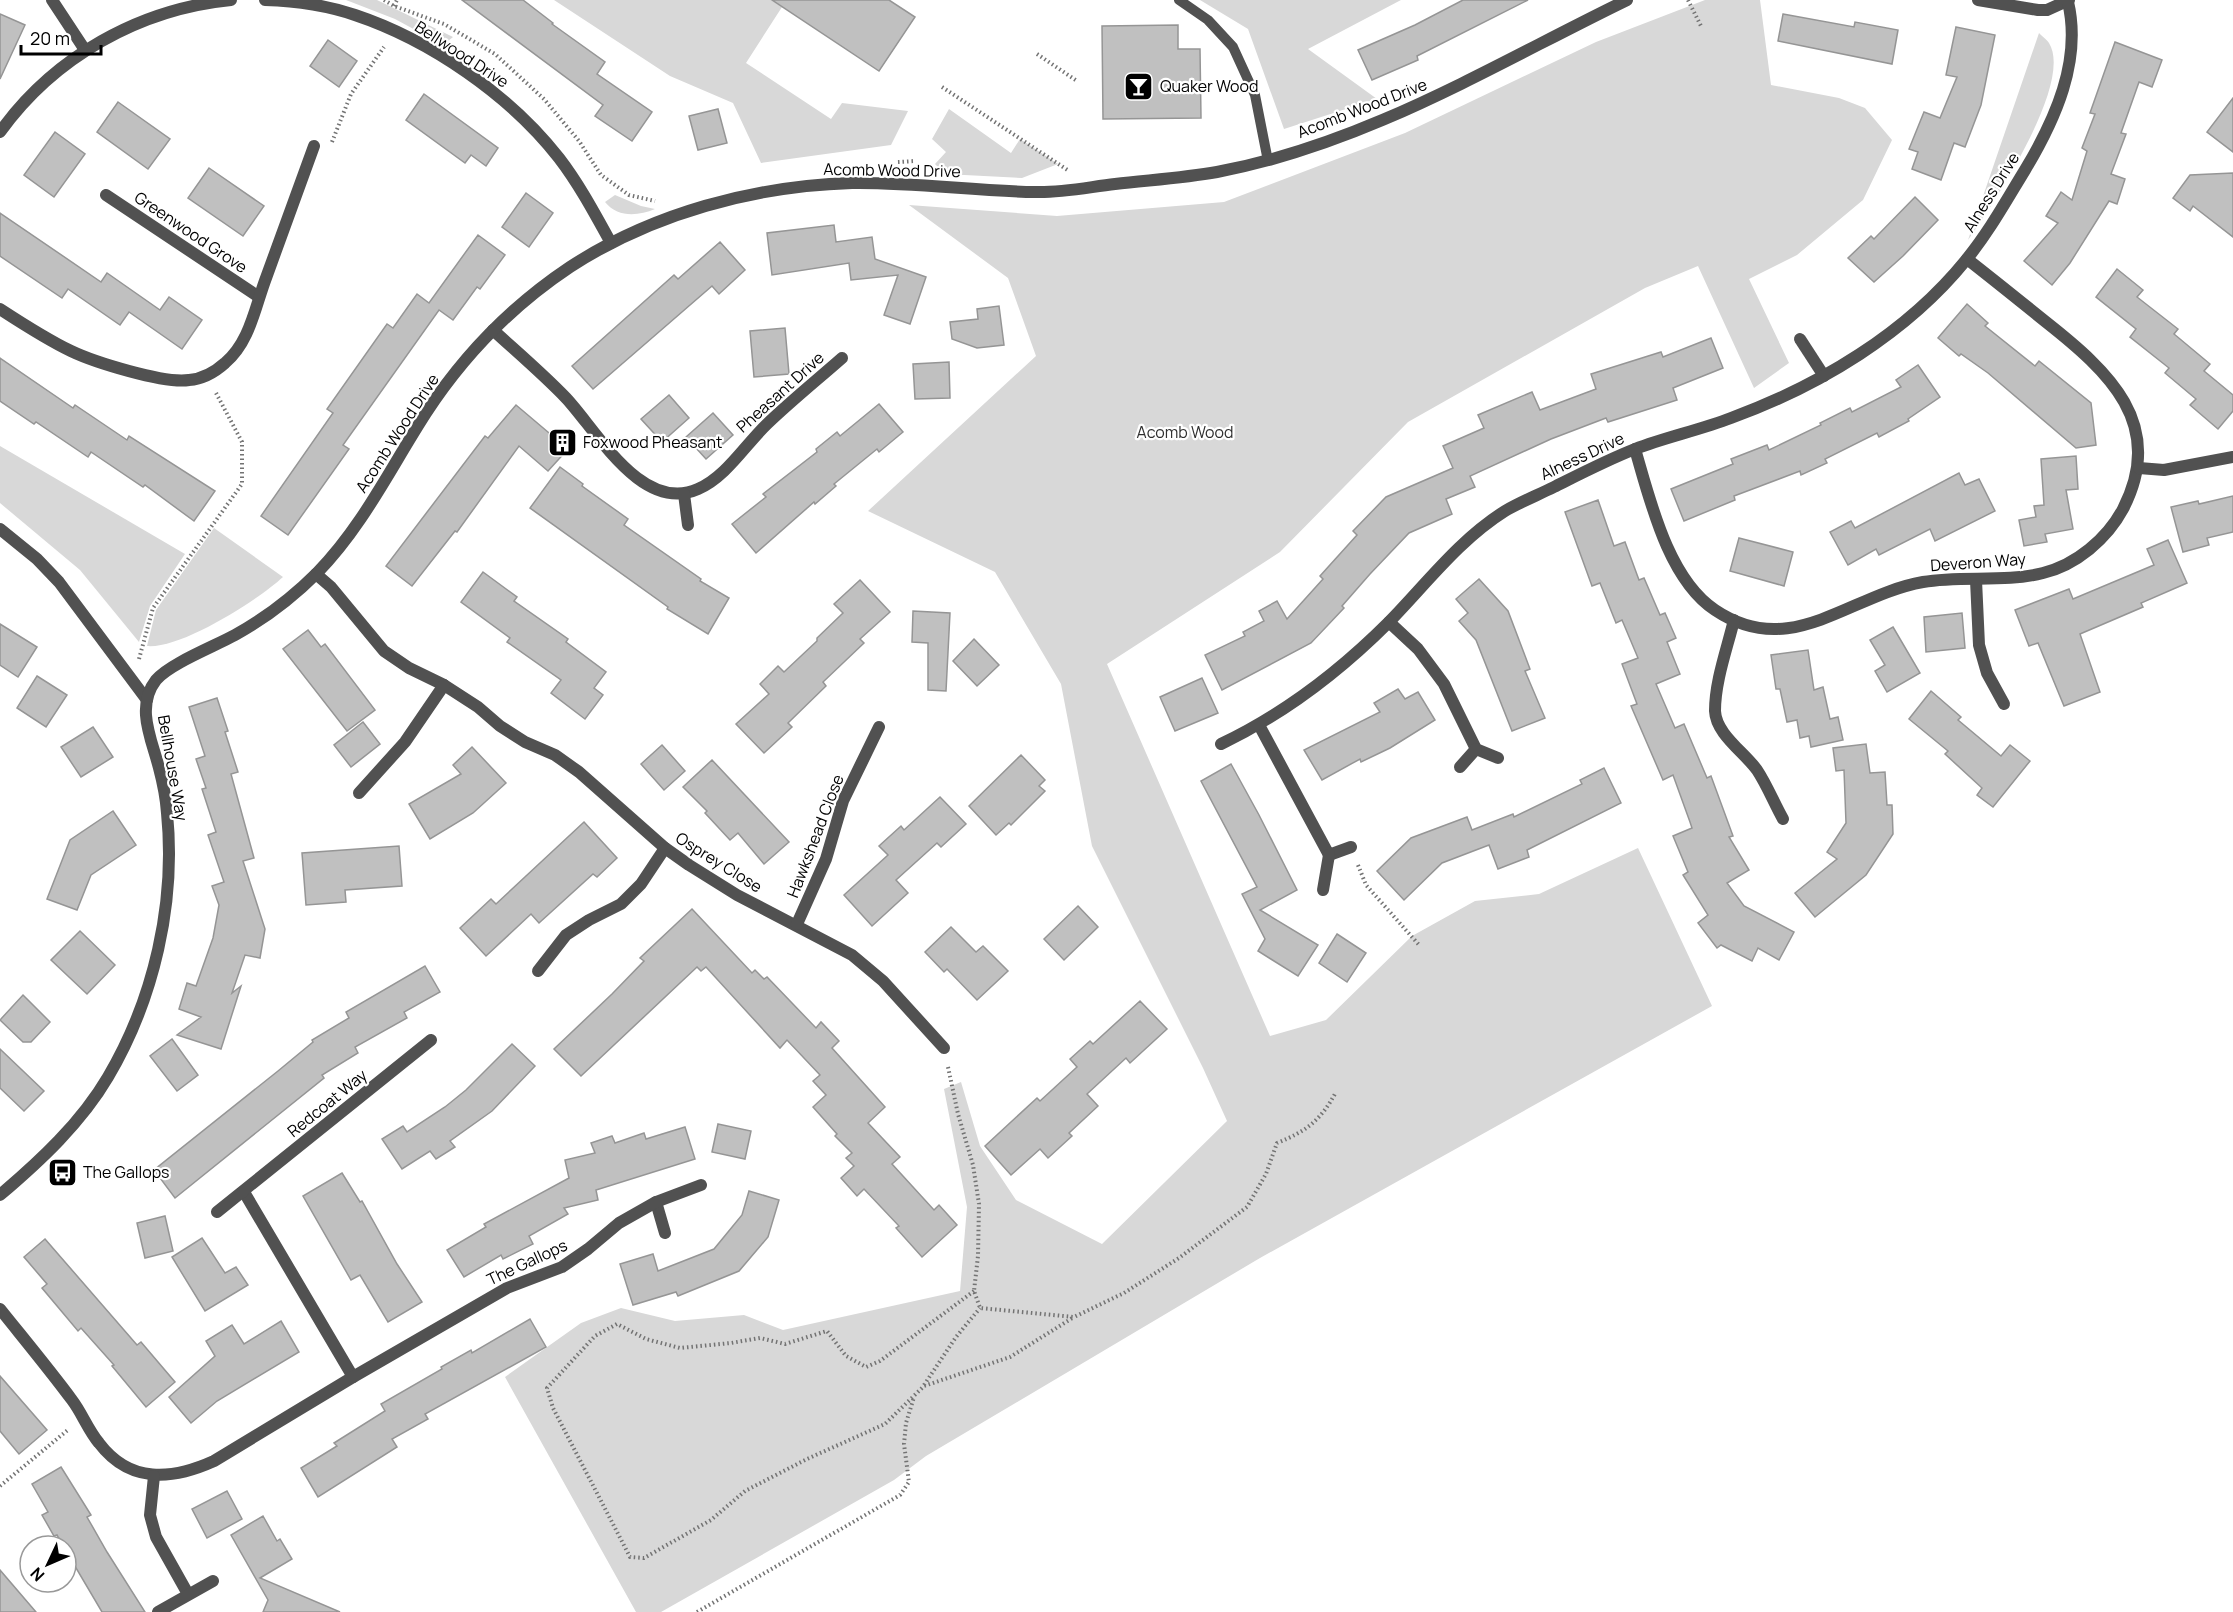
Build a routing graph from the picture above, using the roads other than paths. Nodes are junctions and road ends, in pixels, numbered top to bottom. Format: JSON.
{"nodes":[{"id":1,"x":52,"y":0,"type":"edge"},
{"id":2,"x":231,"y":0,"type":"edge"},
{"id":3,"x":265,"y":0,"type":"edge"},
{"id":4,"x":1179,"y":0,"type":"edge"},
{"id":5,"x":1627,"y":0,"type":"edge"},
{"id":6,"x":1978,"y":0,"type":"edge"},
{"id":7,"x":294,"y":1,"type":"edge"},
{"id":8,"x":2069,"y":1,"type":"edge"},
{"id":9,"x":85,"y":50,"type":"junction"},
{"id":10,"x":0,"y":132,"type":"edge"},
{"id":11,"x":314,"y":146,"type":"road end"},
{"id":12,"x":1268,"y":161,"type":"junction"},
{"id":13,"x":106,"y":195,"type":"dead end"},
{"id":14,"x":611,"y":243,"type":"junction"},
{"id":15,"x":1967,"y":259,"type":"junction"},
{"id":16,"x":259,"y":297,"type":"junction"},
{"id":17,"x":0,"y":309,"type":"edge"},
{"id":18,"x":493,"y":330,"type":"junction"},
{"id":19,"x":1800,"y":339,"type":"dead end"},
{"id":20,"x":842,"y":358,"type":"dead end"},
{"id":21,"x":1824,"y":376,"type":"junction"},
{"id":22,"x":1635,"y":449,"type":"junction"},
{"id":23,"x":2233,"y":457,"type":"edge"},
{"id":24,"x":2139,"y":468,"type":"junction"},
{"id":25,"x":684,"y":494,"type":"junction"},
{"id":26,"x":688,"y":525,"type":"dead end"},
{"id":27,"x":0,"y":529,"type":"edge"},
{"id":28,"x":316,"y":574,"type":"junction"},
{"id":29,"x":1976,"y":580,"type":"junction"},
{"id":30,"x":1734,"y":620,"type":"junction"},
{"id":31,"x":1389,"y":622,"type":"junction"},
{"id":32,"x":444,"y":685,"type":"junction"},
{"id":33,"x":147,"y":700,"type":"junction"},
{"id":34,"x":2004,"y":704,"type":"dead end"},
{"id":35,"x":1259,"y":725,"type":"junction"},
{"id":36,"x":879,"y":727,"type":"dead end"},
{"id":37,"x":1221,"y":744,"type":"dead end"},
{"id":38,"x":1476,"y":749,"type":"junction"},
{"id":39,"x":1498,"y":758,"type":"dead end"},
{"id":40,"x":1460,"y":767,"type":"dead end"},
{"id":41,"x":359,"y":793,"type":"dead end"},
{"id":42,"x":1783,"y":819,"type":"dead end"},
{"id":43,"x":1351,"y":847,"type":"road end"},
{"id":44,"x":665,"y":849,"type":"junction"},
{"id":45,"x":1329,"y":855,"type":"junction"},
{"id":46,"x":1323,"y":890,"type":"dead end"},
{"id":47,"x":797,"y":924,"type":"junction"},
{"id":48,"x":538,"y":971,"type":"dead end"},
{"id":49,"x":432,"y":1040,"type":"dead end"},
{"id":50,"x":945,"y":1048,"type":"road end"},
{"id":51,"x":701,"y":1185,"type":"dead end"},
{"id":52,"x":244,"y":1192,"type":"junction"},
{"id":53,"x":0,"y":1195,"type":"edge"},
{"id":54,"x":656,"y":1202,"type":"junction"},
{"id":55,"x":217,"y":1212,"type":"dead end"},
{"id":56,"x":665,"y":1233,"type":"dead end"},
{"id":57,"x":0,"y":1310,"type":"edge"},
{"id":58,"x":353,"y":1377,"type":"junction"},
{"id":59,"x":154,"y":1476,"type":"junction"},
{"id":60,"x":213,"y":1581,"type":"dead end"},
{"id":61,"x":188,"y":1594,"type":"junction"},
{"id":62,"x":158,"y":1612,"type":"edge"}],
"edges":[{"from":1,"to":9,"type":"street"},
{"from":2,"to":9,"type":"street"},
{"from":3,"to":7,"type":"street","name":"Bellwood Drive"},
{"from":4,"to":12,"type":"lane"},
{"from":5,"to":12,"type":"street","name":"Acomb Wood Drive"},
{"from":6,"to":8,"type":"street"},
{"from":7,"to":14,"type":"street","name":"Bellwood Drive"},
{"from":8,"to":15,"type":"street","name":"Alness Drive"},
{"from":9,"to":10,"type":"street"},
{"from":11,"to":16,"type":"street","name":"Greenwood Grove"},
{"from":12,"to":14,"type":"street","name":"Acomb Wood Drive"},
{"from":13,"to":16,"type":"street","name":"Greenwood Grove"},
{"from":14,"to":18,"type":"street","name":"Acomb Wood Drive"},
{"from":15,"to":21,"type":"street","name":"Alness Drive"},
{"from":15,"to":24,"type":"street","name":"Deveron Way"},
{"from":16,"to":17,"type":"street","name":"Greenwood Grove"},
{"from":18,"to":25,"type":"street"},
{"from":18,"to":28,"type":"street","name":"Acomb Wood Drive"},
{"from":19,"to":21,"type":"street"},
{"from":20,"to":25,"type":"street","name":"Pheasant Drive"},
{"from":21,"to":22,"type":"street","name":"Alness Drive"},
{"from":22,"to":30,"type":"street","name":"Deveron Way"},
{"from":22,"to":31,"type":"street","name":"Alness Drive"},
{"from":23,"to":24,"type":"street"},
{"from":24,"to":29,"type":"street","name":"Deveron Way"},
{"from":25,"to":26,"type":"street"},
{"from":27,"to":33,"type":"street","name":"Bellhouse Way"},
{"from":28,"to":32,"type":"street","name":"Osprey Close"},
{"from":28,"to":33,"type":"street","name":"Acomb Wood Drive"},
{"from":29,"to":30,"type":"street","name":"Deveron Way"},
{"from":29,"to":34,"type":"street"},
{"from":30,"to":42,"type":"street"},
{"from":31,"to":35,"type":"street","name":"Alness Drive"},
{"from":31,"to":38,"type":"street"},
{"from":32,"to":41,"type":"street"},
{"from":32,"to":44,"type":"street","name":"Osprey Close"},
{"from":33,"to":53,"type":"street","name":"Bellhouse Way"},
{"from":35,"to":37,"type":"street","name":"Alness Drive"},
{"from":35,"to":45,"type":"street"},
{"from":36,"to":47,"type":"street","name":"Hawkshead Close"},
{"from":38,"to":39,"type":"street"},
{"from":38,"to":40,"type":"street"},
{"from":43,"to":45,"type":"street"},
{"from":44,"to":47,"type":"street","name":"Osprey Close"},
{"from":44,"to":48,"type":"street"},
{"from":45,"to":46,"type":"street"},
{"from":47,"to":50,"type":"street","name":"Osprey Close"},
{"from":49,"to":52,"type":"street","name":"Redcoat Way"},
{"from":51,"to":54,"type":"street","name":"The Gallops"},
{"from":52,"to":55,"type":"street","name":"Redcoat Way"},
{"from":52,"to":58,"type":"street"},
{"from":54,"to":56,"type":"street"},
{"from":54,"to":58,"type":"street","name":"The Gallops"},
{"from":57,"to":59,"type":"street","name":"The Gallops"},
{"from":58,"to":59,"type":"street","name":"The Gallops"},
{"from":59,"to":61,"type":"street"},
{"from":60,"to":61,"type":"street"},
{"from":61,"to":62,"type":"street"}]}
